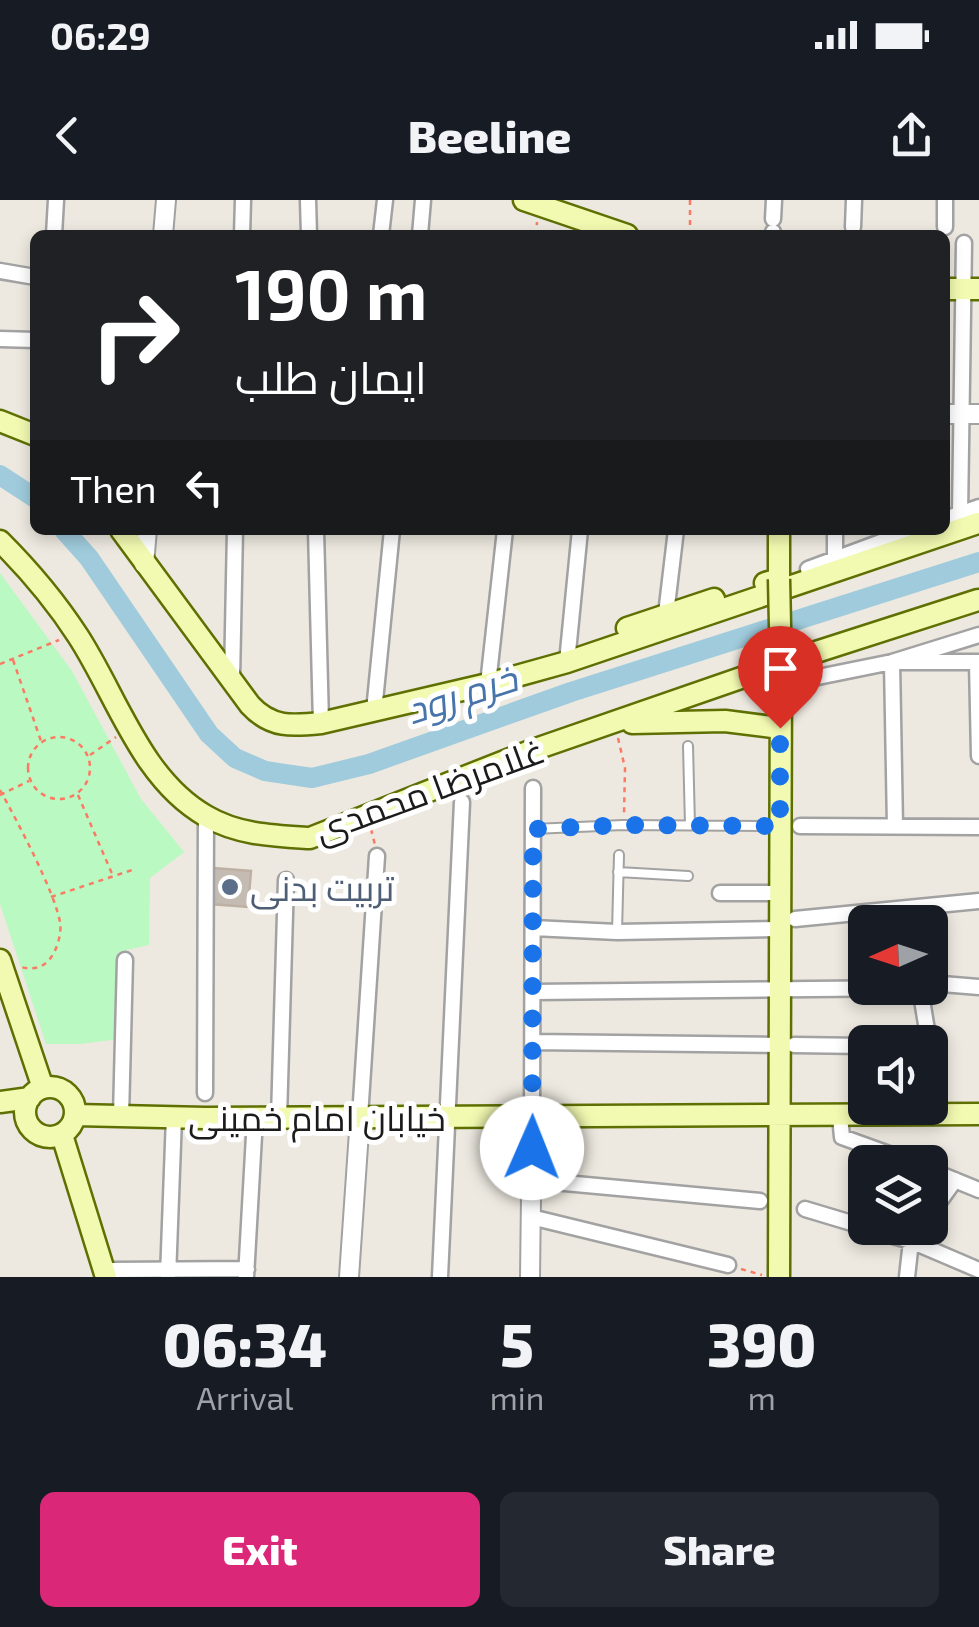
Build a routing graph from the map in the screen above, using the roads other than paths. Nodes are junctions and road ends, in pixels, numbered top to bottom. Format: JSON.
{"nodes":[{"id":1,"x":56,"y":200,"type":"edge"},
{"id":2,"x":166,"y":200,"type":"edge"},
{"id":3,"x":243,"y":200,"type":"edge"},
{"id":4,"x":308,"y":200,"type":"edge"},
{"id":5,"x":385,"y":200,"type":"edge"},
{"id":6,"x":423,"y":200,"type":"edge"},
{"id":7,"x":774,"y":200,"type":"edge"},
{"id":8,"x":854,"y":200,"type":"edge"},
{"id":9,"x":945,"y":200,"type":"edge"},
{"id":10,"x":533,"y":201,"type":"edge"},
{"id":11,"x":853,"y":227,"type":"dead end"},
{"id":12,"x":945,"y":227,"type":"dead end"},
{"id":13,"x":773,"y":229,"type":"edge"},
{"id":14,"x":54,"y":230,"type":"edge"},
{"id":15,"x":163,"y":230,"type":"edge"},
{"id":16,"x":242,"y":230,"type":"edge"},
{"id":17,"x":309,"y":230,"type":"edge"},
{"id":18,"x":382,"y":230,"type":"edge"},
{"id":19,"x":420,"y":230,"type":"edge"},
{"id":20,"x":609,"y":230,"type":"edge"},
{"id":21,"x":964,"y":244,"type":"dead end"},
{"id":22,"x":0,"y":272,"type":"edge"},
{"id":23,"x":30,"y":276,"type":"edge"},
{"id":24,"x":962,"y":289,"type":"edge"},
{"id":25,"x":0,"y":339,"type":"edge"},
{"id":26,"x":30,"y":340,"type":"edge"},
{"id":27,"x":962,"y":414,"type":"edge"},
{"id":28,"x":0,"y":421,"type":"edge"},
{"id":29,"x":30,"y":433,"type":"edge"},
{"id":30,"x":979,"y":506,"type":"edge"},
{"id":31,"x":961,"y":519,"type":"edge"},
{"id":32,"x":124,"y":535,"type":"edge"},
{"id":33,"x":146,"y":535,"type":"edge"},
{"id":34,"x":235,"y":535,"type":"edge"},
{"id":35,"x":316,"y":535,"type":"edge"},
{"id":36,"x":392,"y":535,"type":"edge"},
{"id":37,"x":503,"y":535,"type":"edge"},
{"id":38,"x":580,"y":535,"type":"edge"},
{"id":39,"x":675,"y":535,"type":"edge"},
{"id":40,"x":779,"y":535,"type":"edge"},
{"id":41,"x":835,"y":535,"type":"edge"},
{"id":42,"x":900,"y":535,"type":"edge"},
{"id":43,"x":917,"y":535,"type":"edge"},
{"id":44,"x":0,"y":541,"type":"edge"},
{"id":45,"x":835,"y":560,"type":"junction"},
{"id":46,"x":144,"y":564,"type":"junction"},
{"id":47,"x":808,"y":569,"type":"dead end"},
{"id":48,"x":779,"y":578,"type":"junction"},
{"id":49,"x":978,"y":600,"type":"edge"},
{"id":50,"x":666,"y":614,"type":"junction"},
{"id":51,"x":979,"y":635,"type":"edge"},
{"id":52,"x":609,"y":648,"type":"junction"},
{"id":53,"x":567,"y":662,"type":"junction"},
{"id":54,"x":892,"y":662,"type":"junction"},
{"id":55,"x":978,"y":662,"type":"edge"},
{"id":56,"x":814,"y":678,"type":"dead end"},
{"id":57,"x":232,"y":680,"type":"junction"},
{"id":58,"x":488,"y":684,"type":"junction"},
{"id":59,"x":374,"y":711,"type":"junction"},
{"id":60,"x":321,"y":723,"type":"junction"},
{"id":61,"x":610,"y":724,"type":"junction"},
{"id":62,"x":780,"y":728,"type":"junction"},
{"id":63,"x":688,"y":746,"type":"dead end"},
{"id":64,"x":979,"y":756,"type":"edge"},
{"id":65,"x":533,"y":788,"type":"dead end"},
{"id":66,"x":462,"y":802,"type":"dead end"},
{"id":67,"x":206,"y":816,"type":"junction"},
{"id":68,"x":690,"y":825,"type":"junction"},
{"id":69,"x":790,"y":826,"type":"junction"},
{"id":70,"x":896,"y":826,"type":"junction"},
{"id":71,"x":979,"y":828,"type":"edge"},
{"id":72,"x":533,"y":829,"type":"junction"},
{"id":73,"x":619,"y":855,"type":"dead end"},
{"id":74,"x":377,"y":856,"type":"road end"},
{"id":75,"x":618,"y":872,"type":"junction"},
{"id":76,"x":688,"y":876,"type":"dead end"},
{"id":77,"x":286,"y":880,"type":"dead end"},
{"id":78,"x":720,"y":893,"type":"dead end"},
{"id":79,"x":780,"y":893,"type":"junction"},
{"id":80,"x":979,"y":901,"type":"edge"},
{"id":81,"x":787,"y":924,"type":"junction"},
{"id":82,"x":533,"y":928,"type":"junction"},
{"id":83,"x":616,"y":932,"type":"junction"},
{"id":84,"x":125,"y":960,"type":"dead end"},
{"id":85,"x":0,"y":961,"type":"edge"},
{"id":86,"x":948,"y":984,"type":"edge"},
{"id":87,"x":979,"y":987,"type":"edge"},
{"id":88,"x":848,"y":989,"type":"edge"},
{"id":89,"x":780,"y":990,"type":"junction"},
{"id":90,"x":533,"y":992,"type":"junction"},
{"id":91,"x":532,"y":1042,"type":"junction"},
{"id":92,"x":787,"y":1045,"type":"junction"},
{"id":93,"x":848,"y":1046,"type":"edge"},
{"id":94,"x":36,"y":1093,"type":"junction"},
{"id":95,"x":205,"y":1093,"type":"dead end"},
{"id":96,"x":0,"y":1102,"type":"edge"},
{"id":97,"x":948,"y":1114,"type":"edge"},
{"id":98,"x":979,"y":1114,"type":"edge"},
{"id":99,"x":0,"y":1115,"type":"edge"},
{"id":100,"x":76,"y":1115,"type":"junction"},
{"id":101,"x":120,"y":1116,"type":"junction"},
{"id":102,"x":532,"y":1116,"type":"junction"},
{"id":103,"x":779,"y":1116,"type":"junction"},
{"id":104,"x":840,"y":1116,"type":"junction"},
{"id":105,"x":848,"y":1116,"type":"edge"},
{"id":106,"x":174,"y":1117,"type":"junction"},
{"id":107,"x":449,"y":1117,"type":"junction"},
{"id":108,"x":255,"y":1118,"type":"junction"},
{"id":109,"x":278,"y":1118,"type":"junction"},
{"id":110,"x":360,"y":1118,"type":"junction"},
{"id":111,"x":27,"y":1122,"type":"junction"},
{"id":112,"x":62,"y":1135,"type":"junction"},
{"id":113,"x":864,"y":1145,"type":"edge"},
{"id":114,"x":948,"y":1177,"type":"edge"},
{"id":115,"x":532,"y":1180,"type":"junction"},
{"id":116,"x":955,"y":1180,"type":"junction"},
{"id":117,"x":948,"y":1190,"type":"edge"},
{"id":118,"x":979,"y":1190,"type":"edge"},
{"id":119,"x":760,"y":1201,"type":"dead end"},
{"id":120,"x":804,"y":1209,"type":"dead end"},
{"id":121,"x":531,"y":1216,"type":"junction"},
{"id":122,"x":848,"y":1223,"type":"edge"},
{"id":123,"x":908,"y":1245,"type":"edge"},
{"id":124,"x":920,"y":1245,"type":"edge"},
{"id":125,"x":728,"y":1265,"type":"road end"},
{"id":126,"x":979,"y":1270,"type":"edge"},
{"id":127,"x":168,"y":1273,"type":"edge"},
{"id":128,"x":246,"y":1273,"type":"edge"},
{"id":129,"x":110,"y":1274,"type":"edge"},
{"id":130,"x":349,"y":1277,"type":"edge"},
{"id":131,"x":440,"y":1277,"type":"edge"},
{"id":132,"x":530,"y":1277,"type":"edge"},
{"id":133,"x":779,"y":1277,"type":"edge"},
{"id":134,"x":907,"y":1277,"type":"edge"}],
"edges":[{"from":1,"to":14,"type":"street"},
{"from":2,"to":15,"type":"street"},
{"from":3,"to":16,"type":"street"},
{"from":4,"to":17,"type":"street"},
{"from":5,"to":18,"type":"street"},
{"from":6,"to":19,"type":"street"},
{"from":7,"to":13,"type":"street"},
{"from":8,"to":11,"type":"street"},
{"from":9,"to":12,"type":"street"},
{"from":10,"to":20,"type":"main road"},
{"from":21,"to":24,"type":"street"},
{"from":22,"to":23,"type":"street"},
{"from":24,"to":27,"type":"street"},
{"from":25,"to":26,"type":"street"},
{"from":27,"to":31,"type":"street"},
{"from":28,"to":29,"type":"main road"},
{"from":30,"to":31,"type":"street"},
{"from":32,"to":46,"type":"main road"},
{"from":33,"to":46,"type":"street"},
{"from":34,"to":57,"type":"street"},
{"from":35,"to":60,"type":"street"},
{"from":36,"to":59,"type":"street"},
{"from":37,"to":58,"type":"street"},
{"from":38,"to":53,"type":"street"},
{"from":39,"to":50,"type":"street"},
{"from":40,"to":48,"type":"main road"},
{"from":41,"to":45,"type":"street"},
{"from":42,"to":45,"type":"street"},
{"from":43,"to":52,"type":"main road"},
{"from":44,"to":67,"type":"main road","name":"غلامرضا محمدی"},
{"from":45,"to":47,"type":"street"},
{"from":46,"to":57,"type":"main road"},
{"from":48,"to":50,"type":"main road"},
{"from":48,"to":62,"type":"main road","bridge":true},
{"from":49,"to":61,"type":"main road","name":"غلامرضا محمدی"},
{"from":50,"to":52,"type":"main road"},
{"from":51,"to":54,"type":"street"},
{"from":52,"to":53,"type":"main road"},
{"from":53,"to":58,"type":"main road"},
{"from":54,"to":55,"type":"street"},
{"from":54,"to":56,"type":"street"},
{"from":54,"to":70,"type":"street"},
{"from":55,"to":64,"type":"street"},
{"from":57,"to":60,"type":"main road"},
{"from":58,"to":59,"type":"main road"},
{"from":59,"to":60,"type":"main road"},
{"from":61,"to":62,"type":"main road"},
{"from":61,"to":67,"type":"main road","name":"غلامرضا محمدی"},
{"from":62,"to":69,"type":"main road"},
{"from":63,"to":68,"type":"lane"},
{"from":65,"to":72,"type":"street"},
{"from":66,"to":107,"type":"street"},
{"from":67,"to":95,"type":"street"},
{"from":68,"to":69,"type":"lane"},
{"from":68,"to":72,"type":"lane"},
{"from":69,"to":70,"type":"street"},
{"from":69,"to":79,"type":"main road"},
{"from":70,"to":71,"type":"street"},
{"from":72,"to":82,"type":"street"},
{"from":73,"to":75,"type":"lane"},
{"from":74,"to":110,"type":"street"},
{"from":75,"to":76,"type":"lane"},
{"from":75,"to":83,"type":"lane"},
{"from":77,"to":109,"type":"street"},
{"from":78,"to":79,"type":"street"},
{"from":79,"to":81,"type":"main road"},
{"from":80,"to":81,"type":"street"},
{"from":81,"to":83,"type":"street"},
{"from":81,"to":89,"type":"main road"},
{"from":82,"to":83,"type":"street"},
{"from":82,"to":90,"type":"street"},
{"from":84,"to":101,"type":"street"},
{"from":85,"to":94,"type":"main road"},
{"from":86,"to":87,"type":"street"},
{"from":88,"to":89,"type":"street"},
{"from":89,"to":90,"type":"street"},
{"from":89,"to":92,"type":"main road"},
{"from":90,"to":91,"type":"street"},
{"from":91,"to":92,"type":"street"},
{"from":91,"to":102,"type":"street"},
{"from":92,"to":93,"type":"street"},
{"from":92,"to":103,"type":"main road"},
{"from":94,"to":96,"type":"main road"},
{"from":94,"to":100,"type":"main road"},
{"from":94,"to":111,"type":"main road"},
{"from":97,"to":98,"type":"main road","name":"خیابان امام خمینی"},
{"from":99,"to":111,"type":"main road"},
{"from":100,"to":101,"type":"main road","name":"خیابان امام خمینی"},
{"from":100,"to":112,"type":"main road"},
{"from":101,"to":106,"type":"main road","name":"خیابان امام خمینی"},
{"from":102,"to":103,"type":"main road","name":"خیابان امام خمینی"},
{"from":102,"to":107,"type":"main road","name":"خیابان امام خمینی"},
{"from":102,"to":115,"type":"street"},
{"from":103,"to":104,"type":"main road","name":"خیابان امام خمینی"},
{"from":103,"to":133,"type":"main road"},
{"from":104,"to":105,"type":"main road","name":"خیابان امام خمینی"},
{"from":104,"to":113,"type":"street"},
{"from":106,"to":108,"type":"main road","name":"خیابان امام خمینی"},
{"from":106,"to":127,"type":"street"},
{"from":107,"to":110,"type":"main road","name":"خیابان امام خمینی"},
{"from":107,"to":131,"type":"street"},
{"from":108,"to":109,"type":"main road","name":"خیابان امام خمینی"},
{"from":108,"to":128,"type":"street"},
{"from":109,"to":110,"type":"main road","name":"خیابان امام خمینی"},
{"from":110,"to":130,"type":"street"},
{"from":111,"to":112,"type":"main road"},
{"from":112,"to":129,"type":"main road"},
{"from":114,"to":116,"type":"street"},
{"from":115,"to":119,"type":"street"},
{"from":115,"to":121,"type":"street"},
{"from":116,"to":117,"type":"street"},
{"from":116,"to":118,"type":"street"},
{"from":120,"to":122,"type":"street"},
{"from":121,"to":125,"type":"street"},
{"from":121,"to":132,"type":"street"},
{"from":123,"to":134,"type":"street"},
{"from":124,"to":126,"type":"street"},
{"from":127,"to":128,"type":"street"},
{"from":127,"to":129,"type":"street"}]}
